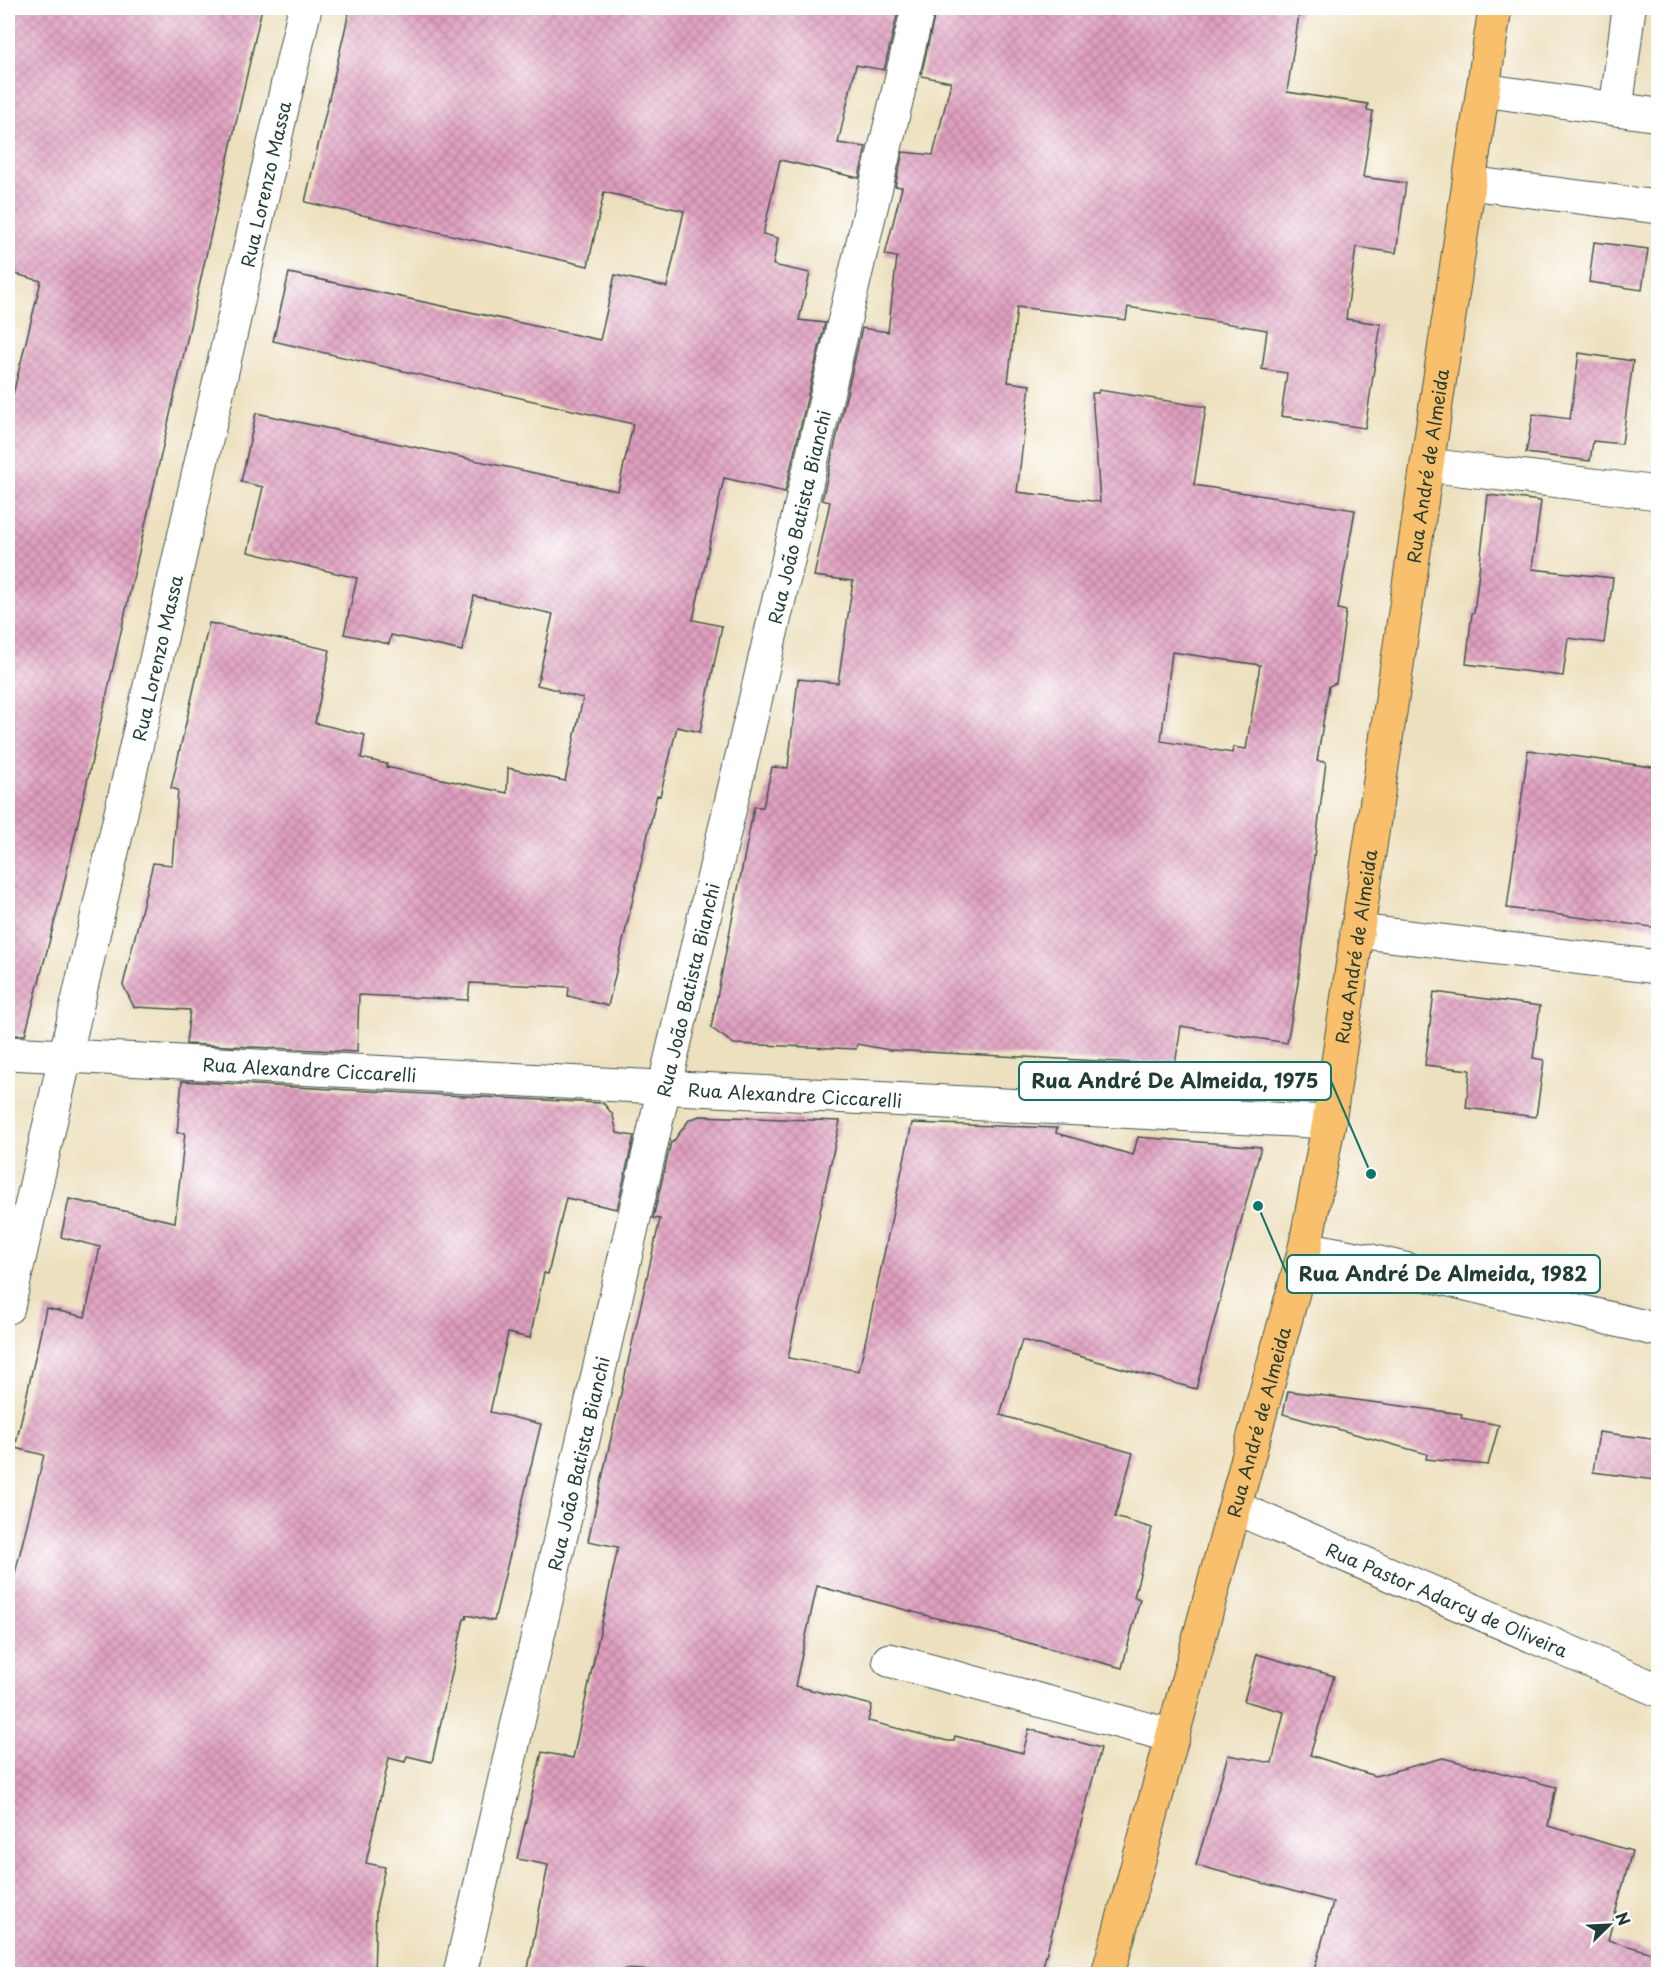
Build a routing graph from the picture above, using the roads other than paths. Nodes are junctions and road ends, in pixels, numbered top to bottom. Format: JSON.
{"nodes":[{"id":1,"x":305,"y":8,"type":"edge"},
{"id":2,"x":918,"y":8,"type":"edge"},
{"id":3,"x":1495,"y":8,"type":"edge"},
{"id":4,"x":1629,"y":8,"type":"edge"},
{"id":5,"x":1483,"y":90,"type":"junction"},
{"id":6,"x":1616,"y":110,"type":"junction"},
{"id":7,"x":1659,"y":115,"type":"edge"},
{"id":8,"x":1469,"y":183,"type":"junction"},
{"id":9,"x":1659,"y":207,"type":"edge"},
{"id":10,"x":1427,"y":465,"type":"junction"},
{"id":11,"x":1659,"y":493,"type":"edge"},
{"id":12,"x":1357,"y":931,"type":"junction"},
{"id":13,"x":1659,"y":967,"type":"edge"},
{"id":14,"x":8,"y":1053,"type":"edge"},
{"id":15,"x":64,"y":1057,"type":"junction"},
{"id":16,"x":664,"y":1088,"type":"junction"},
{"id":17,"x":1329,"y":1122,"type":"junction"},
{"id":18,"x":1305,"y":1248,"type":"junction"},
{"id":19,"x":8,"y":1307,"type":"edge"},
{"id":20,"x":1659,"y":1330,"type":"edge"},
{"id":21,"x":1236,"y":1508,"type":"junction"},
{"id":22,"x":889,"y":1660,"type":"dead end"},
{"id":23,"x":1659,"y":1690,"type":"edge"},
{"id":24,"x":1173,"y":1736,"type":"junction"},
{"id":25,"x":460,"y":1974,"type":"edge"},
{"id":26,"x":1108,"y":1974,"type":"edge"}],
"edges":[{"from":1,"to":15,"type":"street","name":"Rua Lorenzo Massa"},
{"from":2,"to":16,"type":"street","name":"Rua João Batista Bianchi"},
{"from":3,"to":5,"type":"main road","name":"Rua André de Almeida"},
{"from":4,"to":6,"type":"street"},
{"from":5,"to":6,"type":"street"},
{"from":5,"to":8,"type":"main road","name":"Rua André de Almeida"},
{"from":6,"to":7,"type":"street"},
{"from":8,"to":9,"type":"street"},
{"from":8,"to":10,"type":"main road","name":"Rua André de Almeida"},
{"from":10,"to":11,"type":"street"},
{"from":10,"to":12,"type":"main road","name":"Rua André de Almeida"},
{"from":12,"to":13,"type":"street"},
{"from":12,"to":17,"type":"main road","name":"Rua André de Almeida"},
{"from":14,"to":15,"type":"street","name":"Rua Alexandre Ciccarelli"},
{"from":15,"to":16,"type":"street","name":"Rua Alexandre Ciccarelli"},
{"from":15,"to":19,"type":"street","name":"Rua Lorenzo Massa"},
{"from":16,"to":17,"type":"street","name":"Rua Alexandre Ciccarelli"},
{"from":16,"to":25,"type":"street","name":"Rua João Batista Bianchi"},
{"from":17,"to":18,"type":"main road","name":"Rua André de Almeida"},
{"from":18,"to":20,"type":"street"},
{"from":18,"to":21,"type":"main road","name":"Rua André de Almeida"},
{"from":21,"to":23,"type":"street","name":"Rua Pastor Adarcy de Oliveira"},
{"from":21,"to":24,"type":"main road","name":"Rua André de Almeida"},
{"from":22,"to":24,"type":"street"},
{"from":24,"to":26,"type":"main road","name":"Rua André de Almeida"}]}
